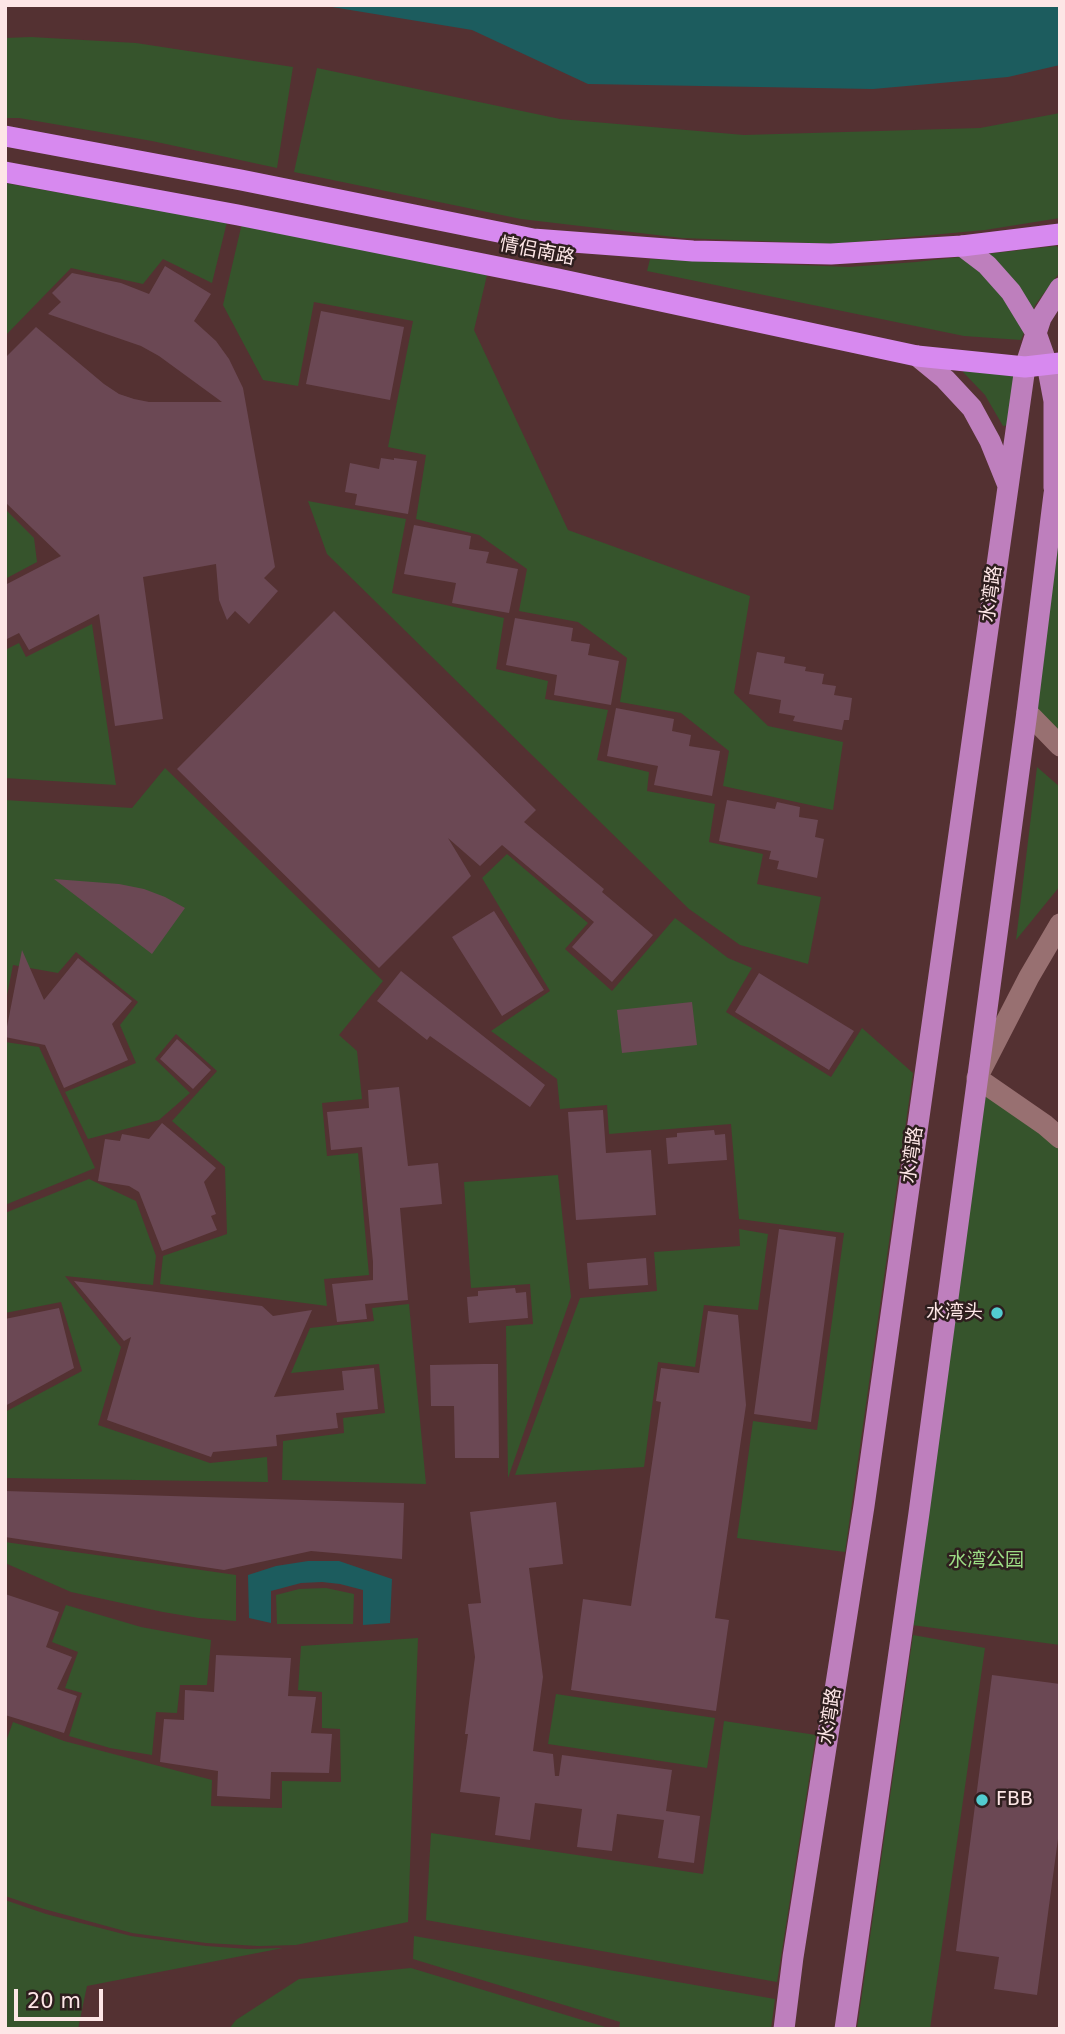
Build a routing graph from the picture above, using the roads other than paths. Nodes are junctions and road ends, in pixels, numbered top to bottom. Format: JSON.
{"nodes":[{"id":1,"x":5,"y":136,"type":"edge"},
{"id":2,"x":5,"y":172,"type":"edge"},
{"id":3,"x":1060,"y":234,"type":"edge"},
{"id":4,"x":962,"y":246,"type":"junction"},
{"id":5,"x":1060,"y":288,"type":"edge"},
{"id":6,"x":1036,"y":333,"type":"junction"},
{"id":7,"x":917,"y":356,"type":"junction"},
{"id":8,"x":1054,"y":364,"type":"edge"},
{"id":9,"x":1025,"y":367,"type":"junction"},
{"id":10,"x":1057,"y":484,"type":"edge"},
{"id":11,"x":1008,"y":485,"type":"junction"},
{"id":12,"x":1027,"y":712,"type":"junction"},
{"id":13,"x":1060,"y":746,"type":"edge"},
{"id":14,"x":1060,"y":924,"type":"edge"},
{"id":15,"x":977,"y":1077,"type":"junction"},
{"id":16,"x":1060,"y":1138,"type":"edge"},
{"id":17,"x":784,"y":2029,"type":"edge"},
{"id":18,"x":845,"y":2029,"type":"edge"}],
"edges":[{"from":1,"to":4,"type":"highway","name":"情侣南路"},
{"from":2,"to":7,"type":"highway","name":"情侣南路"},
{"from":3,"to":4,"type":"highway","name":"情侣南路"},
{"from":4,"to":6,"type":"main road"},
{"from":5,"to":6,"type":"main road","name":"水湾路"},
{"from":6,"to":8,"type":"main road"},
{"from":6,"to":9,"type":"main road","name":"水湾路"},
{"from":7,"to":9,"type":"highway","name":"情侣南路"},
{"from":7,"to":11,"type":"main road"},
{"from":8,"to":9,"type":"highway","name":"情侣南路"},
{"from":8,"to":10,"type":"main road"},
{"from":9,"to":11,"type":"main road","name":"水湾路"},
{"from":10,"to":12,"type":"main road"},
{"from":11,"to":17,"type":"main road","name":"水湾路"},
{"from":12,"to":13,"type":"street"},
{"from":12,"to":15,"type":"main road"},
{"from":14,"to":15,"type":"street"},
{"from":15,"to":16,"type":"street"},
{"from":15,"to":18,"type":"main road"}]}
